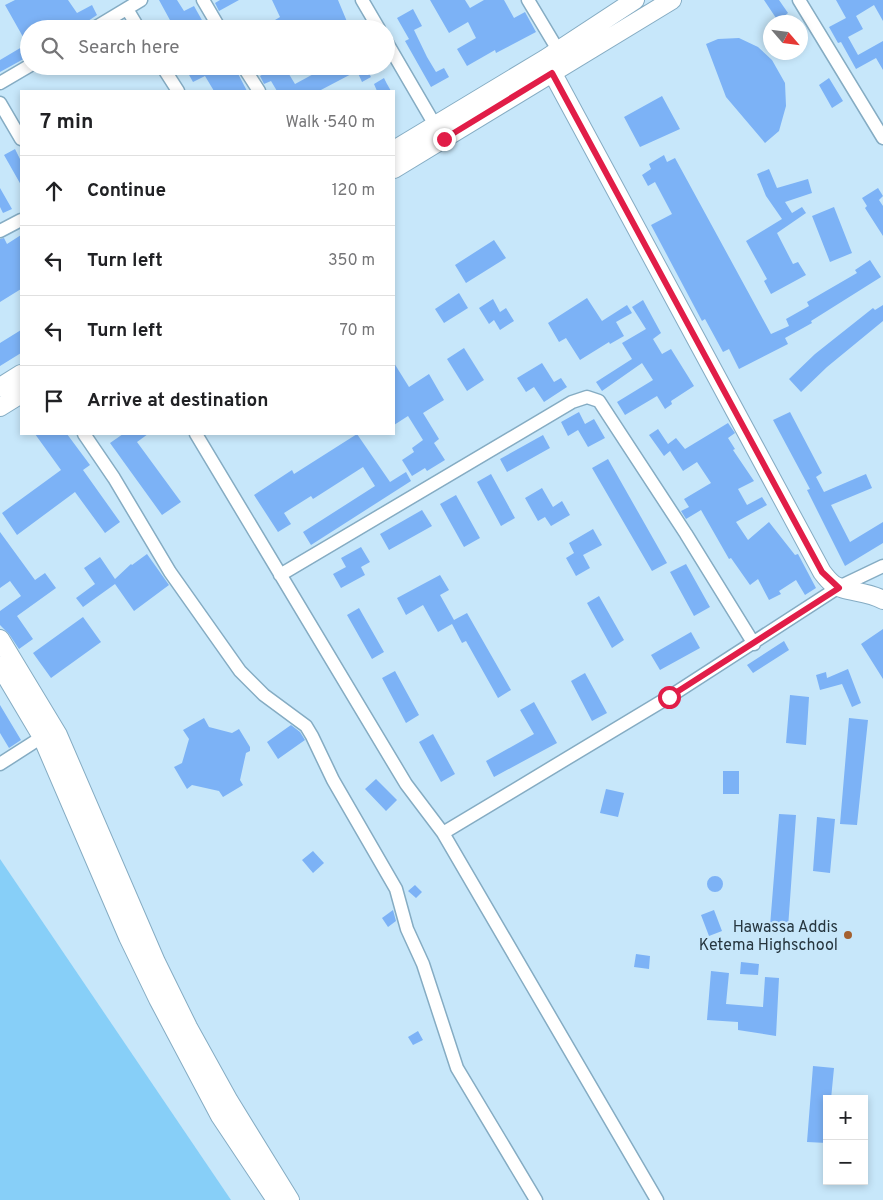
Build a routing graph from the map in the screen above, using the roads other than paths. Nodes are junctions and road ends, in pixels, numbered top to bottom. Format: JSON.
{"nodes":[{"id":1,"x":141,"y":0,"type":"edge"},
{"id":2,"x":203,"y":0,"type":"edge"},
{"id":3,"x":362,"y":0,"type":"edge"},
{"id":4,"x":528,"y":0,"type":"edge"},
{"id":5,"x":635,"y":0,"type":"edge"},
{"id":6,"x":672,"y":0,"type":"edge"},
{"id":7,"x":799,"y":0,"type":"edge"},
{"id":8,"x":127,"y":9,"type":"junction"},
{"id":9,"x":108,"y":20,"type":"edge"},
{"id":10,"x":134,"y":20,"type":"edge"},
{"id":11,"x":215,"y":20,"type":"edge"},
{"id":12,"x":374,"y":20,"type":"edge"},
{"id":13,"x":395,"y":56,"type":"edge"},
{"id":14,"x":552,"y":61,"type":"junction"},
{"id":15,"x":20,"y":71,"type":"edge"},
{"id":16,"x":168,"y":75,"type":"edge"},
{"id":17,"x":248,"y":75,"type":"edge"},
{"id":18,"x":0,"y":83,"type":"edge"},
{"id":19,"x":177,"y":90,"type":"edge"},
{"id":20,"x":257,"y":90,"type":"edge"},
{"id":21,"x":0,"y":103,"type":"edge"},
{"id":22,"x":440,"y":132,"type":"junction"},
{"id":23,"x":20,"y":137,"type":"edge"},
{"id":24,"x":883,"y":138,"type":"edge"},
{"id":25,"x":395,"y":150,"type":"edge"},
{"id":26,"x":395,"y":168,"type":"edge"},
{"id":27,"x":20,"y":221,"type":"edge"},
{"id":28,"x":0,"y":231,"type":"edge"},
{"id":29,"x":20,"y":375,"type":"edge"},
{"id":30,"x":0,"y":387,"type":"edge"},
{"id":31,"x":20,"y":395,"type":"edge"},
{"id":32,"x":0,"y":407,"type":"edge"},
{"id":33,"x":85,"y":435,"type":"edge"},
{"id":34,"x":197,"y":435,"type":"edge"},
{"id":35,"x":883,"y":566,"type":"edge"},
{"id":36,"x":280,"y":575,"type":"junction"},
{"id":37,"x":839,"y":588,"type":"junction"},
{"id":38,"x":883,"y":600,"type":"edge"},
{"id":39,"x":0,"y":639,"type":"edge"},
{"id":40,"x":754,"y":644,"type":"junction"},
{"id":41,"x":0,"y":666,"type":"edge"},
{"id":42,"x":42,"y":737,"type":"junction"},
{"id":43,"x":0,"y":764,"type":"edge"},
{"id":44,"x":443,"y":833,"type":"junction"},
{"id":45,"x":276,"y":1200,"type":"edge"},
{"id":46,"x":290,"y":1200,"type":"edge"},
{"id":47,"x":536,"y":1200,"type":"edge"},
{"id":48,"x":657,"y":1200,"type":"edge"}],
"edges":[{"from":1,"to":8,"type":"street"},
{"from":2,"to":11,"type":"street"},
{"from":3,"to":12,"type":"street"},
{"from":4,"to":14,"type":"street"},
{"from":5,"to":14,"type":"street"},
{"from":6,"to":14,"type":"street"},
{"from":7,"to":24,"type":"street"},
{"from":8,"to":9,"type":"street"},
{"from":8,"to":10,"type":"street"},
{"from":13,"to":22,"type":"street"},
{"from":14,"to":22,"type":"street"},
{"from":14,"to":37,"type":"street"},
{"from":15,"to":18,"type":"street"},
{"from":16,"to":19,"type":"street"},
{"from":17,"to":20,"type":"street"},
{"from":21,"to":23,"type":"street"},
{"from":22,"to":25,"type":"street"},
{"from":22,"to":26,"type":"street"},
{"from":27,"to":28,"type":"street"},
{"from":29,"to":30,"type":"street"},
{"from":31,"to":32,"type":"street"},
{"from":33,"to":47,"type":"street"},
{"from":34,"to":36,"type":"street"},
{"from":35,"to":37,"type":"street"},
{"from":36,"to":40,"type":"street"},
{"from":36,"to":44,"type":"street"},
{"from":37,"to":38,"type":"street"},
{"from":37,"to":40,"type":"street"},
{"from":39,"to":46,"type":"street"},
{"from":40,"to":44,"type":"street"},
{"from":41,"to":42,"type":"street"},
{"from":42,"to":43,"type":"street"},
{"from":42,"to":45,"type":"street"},
{"from":44,"to":48,"type":"street"}]}
